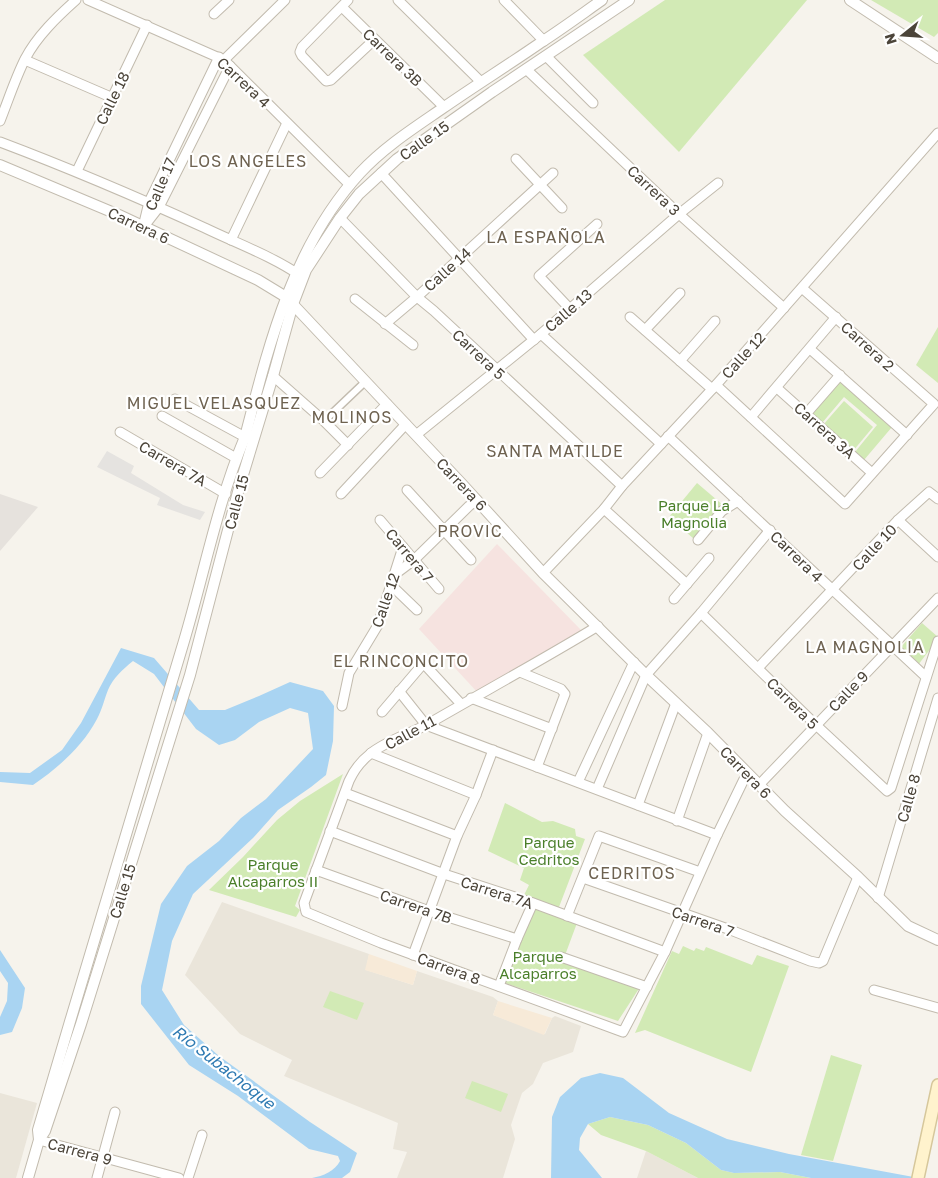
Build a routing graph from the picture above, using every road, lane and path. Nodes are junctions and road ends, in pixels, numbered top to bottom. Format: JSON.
{"nodes":[{"id":1,"x":76,"y":0,"type":"edge"},
{"id":2,"x":88,"y":0,"type":"edge"},
{"id":3,"x":229,"y":0,"type":"edge"},
{"id":4,"x":284,"y":0,"type":"edge"},
{"id":5,"x":398,"y":0,"type":"edge"},
{"id":6,"x":504,"y":0,"type":"edge"},
{"id":7,"x":629,"y":0,"type":"edge"},
{"id":8,"x":850,"y":0,"type":"edge"},
{"id":9,"x":600,"y":1,"type":"edge"},
{"id":10,"x":345,"y":3,"type":"edge"},
{"id":11,"x":214,"y":14,"type":"dead end"},
{"id":12,"x":609,"y":14,"type":"junction"},
{"id":13,"x":147,"y":25,"type":"junction"},
{"id":14,"x":374,"y":40,"type":"junction"},
{"id":15,"x":544,"y":41,"type":"junction"},
{"id":16,"x":546,"y":56,"type":"junction"},
{"id":17,"x":938,"y":58,"type":"edge"},
{"id":18,"x":25,"y":60,"type":"junction"},
{"id":19,"x":225,"y":61,"type":"junction"},
{"id":20,"x":526,"y":69,"type":"junction"},
{"id":21,"x":480,"y":81,"type":"junction"},
{"id":22,"x":113,"y":98,"type":"junction"},
{"id":23,"x":593,"y":103,"type":"dead end"},
{"id":24,"x":444,"y":107,"type":"junction"},
{"id":25,"x":0,"y":121,"type":"edge"},
{"id":26,"x":286,"y":123,"type":"junction"},
{"id":27,"x":938,"y":133,"type":"edge"},
{"id":28,"x":0,"y":142,"type":"edge"},
{"id":29,"x":516,"y":159,"type":"dead end"},
{"id":30,"x":0,"y":165,"type":"edge"},
{"id":31,"x":77,"y":171,"type":"junction"},
{"id":32,"x":381,"y":173,"type":"junction"},
{"id":33,"x":553,"y":173,"type":"dead end"},
{"id":34,"x":718,"y":183,"type":"dead end"},
{"id":35,"x":540,"y":184,"type":"junction"},
{"id":36,"x":350,"y":185,"type":"junction"},
{"id":37,"x":149,"y":202,"type":"junction"},
{"id":38,"x":159,"y":208,"type":"junction"},
{"id":39,"x":562,"y":208,"type":"dead end"},
{"id":40,"x":679,"y":214,"type":"junction"},
{"id":41,"x":340,"y":218,"type":"junction"},
{"id":42,"x":597,"y":224,"type":"dead end"},
{"id":43,"x":143,"y":227,"type":"junction"},
{"id":44,"x":231,"y":240,"type":"junction"},
{"id":45,"x":458,"y":259,"type":"junction"},
{"id":46,"x":299,"y":275,"type":"junction"},
{"id":47,"x":802,"y":288,"type":"junction"},
{"id":48,"x":680,"y":293,"type":"dead end"},
{"id":49,"x":417,"y":297,"type":"junction"},
{"id":50,"x":355,"y":299,"type":"dead end"},
{"id":51,"x":289,"y":300,"type":"junction"},
{"id":52,"x":570,"y":308,"type":"junction"},
{"id":53,"x":784,"y":308,"type":"junction"},
{"id":54,"x":630,"y":317,"type":"dead end"},
{"id":55,"x":836,"y":317,"type":"junction"},
{"id":56,"x":715,"y":321,"type":"dead end"},
{"id":57,"x":385,"y":324,"type":"junction"},
{"id":58,"x":645,"y":330,"type":"junction"},
{"id":59,"x":538,"y":337,"type":"junction"},
{"id":60,"x":413,"y":345,"type":"dead end"},
{"id":61,"x":810,"y":349,"type":"junction"},
{"id":62,"x":680,"y":360,"type":"junction"},
{"id":63,"x":496,"y":370,"type":"junction"},
{"id":64,"x":273,"y":376,"type":"junction"},
{"id":65,"x":840,"y":376,"type":"junction"},
{"id":66,"x":366,"y":382,"type":"junction"},
{"id":67,"x":714,"y":387,"type":"junction"},
{"id":68,"x":777,"y":388,"type":"junction"},
{"id":69,"x":176,"y":399,"type":"dead end"},
{"id":70,"x":387,"y":404,"type":"junction"},
{"id":71,"x":806,"y":414,"type":"junction"},
{"id":72,"x":162,"y":416,"type":"dead end"},
{"id":73,"x":751,"y":417,"type":"junction"},
{"id":74,"x":324,"y":420,"type":"junction"},
{"id":75,"x":406,"y":424,"type":"junction"},
{"id":76,"x":120,"y":432,"type":"dead end"},
{"id":77,"x":416,"y":435,"type":"junction"},
{"id":78,"x":907,"y":435,"type":"junction"},
{"id":79,"x":668,"y":436,"type":"junction"},
{"id":80,"x":245,"y":437,"type":"junction"},
{"id":81,"x":661,"y":444,"type":"junction"},
{"id":82,"x":348,"y":445,"type":"junction"},
{"id":83,"x":236,"y":458,"type":"junction"},
{"id":84,"x":320,"y":473,"type":"dead end"},
{"id":85,"x":872,"y":473,"type":"junction"},
{"id":86,"x":622,"y":486,"type":"junction"},
{"id":87,"x":407,"y":490,"type":"dead end"},
{"id":88,"x":226,"y":494,"type":"junction"},
{"id":89,"x":341,"y":494,"type":"dead end"},
{"id":90,"x":938,"y":499,"type":"edge"},
{"id":91,"x":477,"y":500,"type":"junction"},
{"id":92,"x":738,"y":501,"type":"junction"},
{"id":93,"x":604,"y":509,"type":"junction"},
{"id":94,"x":380,"y":520,"type":"dead end"},
{"id":95,"x":898,"y":520,"type":"junction"},
{"id":96,"x":444,"y":530,"type":"junction"},
{"id":97,"x":770,"y":530,"type":"junction"},
{"id":98,"x":698,"y":540,"type":"dead end"},
{"id":99,"x":403,"y":546,"type":"junction"},
{"id":100,"x":938,"y":557,"type":"edge"},
{"id":101,"x":709,"y":558,"type":"dead end"},
{"id":102,"x":414,"y":560,"type":"junction"},
{"id":103,"x":471,"y":560,"type":"dead end"},
{"id":104,"x":543,"y":573,"type":"junction"},
{"id":105,"x":394,"y":575,"type":"junction"},
{"id":106,"x":687,"y":584,"type":"junction"},
{"id":107,"x":390,"y":585,"type":"junction"},
{"id":108,"x":439,"y":589,"type":"dead end"},
{"id":109,"x":833,"y":591,"type":"junction"},
{"id":110,"x":938,"y":598,"type":"edge"},
{"id":111,"x":674,"y":599,"type":"dead end"},
{"id":112,"x":417,"y":610,"type":"dead end"},
{"id":113,"x":701,"y":613,"type":"junction"},
{"id":114,"x":598,"y":626,"type":"junction"},
{"id":115,"x":938,"y":641,"type":"edge"},
{"id":116,"x":891,"y":646,"type":"junction"},
{"id":117,"x":182,"y":650,"type":"junction"},
{"id":118,"x":195,"y":658,"type":"junction"},
{"id":119,"x":634,"y":662,"type":"junction"},
{"id":120,"x":758,"y":668,"type":"junction"},
{"id":121,"x":520,"y":672,"type":"junction"},
{"id":122,"x":646,"y":675,"type":"junction"},
{"id":123,"x":926,"y":678,"type":"junction"},
{"id":124,"x":399,"y":691,"type":"junction"},
{"id":125,"x":471,"y":698,"type":"junction"},
{"id":126,"x":938,"y":698,"type":"edge"},
{"id":127,"x":676,"y":703,"type":"junction"},
{"id":128,"x":460,"y":704,"type":"junction"},
{"id":129,"x":342,"y":706,"type":"dead end"},
{"id":130,"x":382,"y":712,"type":"dead end"},
{"id":131,"x":426,"y":725,"type":"junction"},
{"id":132,"x":816,"y":725,"type":"junction"},
{"id":133,"x":552,"y":729,"type":"junction"},
{"id":134,"x":708,"y":733,"type":"junction"},
{"id":135,"x":493,"y":750,"type":"junction"},
{"id":136,"x":371,"y":753,"type":"junction"},
{"id":137,"x":537,"y":767,"type":"junction"},
{"id":138,"x":747,"y":773,"type":"junction"},
{"id":139,"x":578,"y":782,"type":"junction"},
{"id":140,"x":759,"y":785,"type":"junction"},
{"id":141,"x":597,"y":789,"type":"junction"},
{"id":142,"x":345,"y":794,"type":"junction"},
{"id":143,"x":476,"y":795,"type":"junction"},
{"id":144,"x":638,"y":805,"type":"junction"},
{"id":145,"x":131,"y":814,"type":"junction"},
{"id":146,"x":144,"y":820,"type":"junction"},
{"id":147,"x":677,"y":821,"type":"junction"},
{"id":148,"x":330,"y":831,"type":"junction"},
{"id":149,"x":717,"y":834,"type":"junction"},
{"id":150,"x":457,"y":836,"type":"junction"},
{"id":151,"x":316,"y":870,"type":"junction"},
{"id":152,"x":700,"y":872,"type":"junction"},
{"id":153,"x":444,"y":874,"type":"junction"},
{"id":154,"x":858,"y":877,"type":"junction"},
{"id":155,"x":582,"y":878,"type":"junction"},
{"id":156,"x":878,"y":898,"type":"junction"},
{"id":157,"x":533,"y":902,"type":"junction"},
{"id":158,"x":304,"y":909,"type":"joint"},
{"id":159,"x":429,"y":911,"type":"junction"},
{"id":160,"x":681,"y":913,"type":"junction"},
{"id":161,"x":567,"y":916,"type":"junction"},
{"id":162,"x":516,"y":939,"type":"junction"},
{"id":163,"x":938,"y":940,"type":"edge"},
{"id":164,"x":665,"y":952,"type":"junction"},
{"id":165,"x":413,"y":955,"type":"junction"},
{"id":166,"x":561,"y":957,"type":"dead end"},
{"id":167,"x":499,"y":986,"type":"junction"},
{"id":168,"x":646,"y":987,"type":"junction"},
{"id":169,"x":874,"y":990,"type":"dead end"},
{"id":170,"x":938,"y":1008,"type":"edge"},
{"id":171,"x":938,"y":1085,"type":"edge"},
{"id":172,"x":115,"y":1112,"type":"dead end"},
{"id":173,"x":202,"y":1136,"type":"dead end"},
{"id":174,"x":38,"y":1140,"type":"junction"},
{"id":175,"x":103,"y":1158,"type":"junction"},
{"id":176,"x":919,"y":1173,"type":"edge"},
{"id":177,"x":28,"y":1178,"type":"edge"},
{"id":178,"x":97,"y":1178,"type":"edge"},
{"id":179,"x":179,"y":1178,"type":"edge"},
{"id":180,"x":188,"y":1178,"type":"edge"}],
"edges":[{"from":1,"to":18,"type":"street"},
{"from":2,"to":13,"type":"street","name":"Carrera 4"},
{"from":3,"to":11,"type":"street"},
{"from":4,"to":19,"type":"street","name":"Calle 17"},
{"from":5,"to":21,"type":"street"},
{"from":6,"to":15,"type":"street"},
{"from":7,"to":12,"type":"street","name":"Calle 15"},
{"from":8,"to":17,"type":"street"},
{"from":9,"to":12,"type":"street"},
{"from":9,"to":15,"type":"street","name":"Calle 15"},
{"from":10,"to":14,"type":"street","name":"Carrera 3B"},
{"from":10,"to":14,"type":"street"},
{"from":12,"to":16,"type":"street","name":"Calle 15"},
{"from":13,"to":19,"type":"street","name":"Carrera 4"},
{"from":13,"to":22,"type":"street","name":"Calle 18"},
{"from":14,"to":24,"type":"street","name":"Carrera 3B"},
{"from":15,"to":21,"type":"street","name":"Calle 15"},
{"from":16,"to":20,"type":"street","name":"Calle 15"},
{"from":16,"to":23,"type":"street"},
{"from":18,"to":22,"type":"street"},
{"from":18,"to":25,"type":"street"},
{"from":19,"to":26,"type":"street","name":"Carrera 4"},
{"from":19,"to":37,"type":"street","name":"Calle 17"},
{"from":19,"to":38,"type":"street","name":"Calle 17"},
{"from":20,"to":32,"type":"street","name":"Calle 15"},
{"from":20,"to":40,"type":"street","name":"Carrera 3"},
{"from":21,"to":24,"type":"street","name":"Calle 15"},
{"from":22,"to":31,"type":"street","name":"Calle 18"},
{"from":24,"to":36,"type":"street","name":"Calle 15"},
{"from":26,"to":36,"type":"street","name":"Carrera 4"},
{"from":26,"to":44,"type":"street"},
{"from":27,"to":47,"type":"street","name":"Calle 12"},
{"from":28,"to":31,"type":"street","name":"Carrera 6"},
{"from":29,"to":35,"type":"street"},
{"from":30,"to":43,"type":"street","name":"Carrera 6"},
{"from":31,"to":37,"type":"street","name":"Carrera 6"},
{"from":32,"to":41,"type":"street","name":"Calle 15"},
{"from":32,"to":45,"type":"street"},
{"from":33,"to":35,"type":"street","name":"Calle 14"},
{"from":34,"to":40,"type":"street","name":"Calle 13"},
{"from":35,"to":39,"type":"street"},
{"from":35,"to":45,"type":"street","name":"Calle 14"},
{"from":36,"to":46,"type":"street","name":"Calle 15"},
{"from":37,"to":38,"type":"street","name":"Carrera 6"},
{"from":37,"to":43,"type":"street","name":"Calle 17"},
{"from":38,"to":43,"type":"street","name":"Calle 17"},
{"from":38,"to":44,"type":"street","name":"Carrera 6"},
{"from":40,"to":52,"type":"street","name":"Calle 13"},
{"from":40,"to":53,"type":"street","name":"Carrera 3"},
{"from":41,"to":46,"type":"street","name":"Calle 15"},
{"from":41,"to":49,"type":"street","name":"Carrera 5"},
{"from":42,"to":52,"type":"street"},
{"from":43,"to":51,"type":"street","name":"Carrera 6"},
{"from":44,"to":46,"type":"street","name":"Carrera 6"},
{"from":45,"to":49,"type":"street","name":"Calle 14"},
{"from":45,"to":59,"type":"street"},
{"from":46,"to":51,"type":"street","name":"Calle 15"},
{"from":47,"to":53,"type":"street","name":"Calle 12"},
{"from":47,"to":55,"type":"street","name":"Carrera 2"},
{"from":48,"to":58,"type":"street"},
{"from":49,"to":57,"type":"street","name":"Calle 14"},
{"from":49,"to":63,"type":"street","name":"Carrera 5"},
{"from":50,"to":57,"type":"street"},
{"from":51,"to":64,"type":"street","name":"Calle 15"},
{"from":51,"to":66,"type":"street","name":"Carrera 6"},
{"from":51,"to":80,"type":"street","name":"Calle 15"},
{"from":52,"to":59,"type":"street","name":"Calle 13"},
{"from":53,"to":67,"type":"street","name":"Calle 12"},
{"from":54,"to":58,"type":"street"},
{"from":55,"to":61,"type":"street"},
{"from":55,"to":78,"type":"street","name":"Carrera 2"},
{"from":56,"to":62,"type":"street"},
{"from":57,"to":60,"type":"street"},
{"from":58,"to":62,"type":"street"},
{"from":59,"to":63,"type":"street","name":"Calle 13"},
{"from":59,"to":81,"type":"street"},
{"from":61,"to":65,"type":"street"},
{"from":61,"to":68,"type":"street"},
{"from":62,"to":67,"type":"street"},
{"from":63,"to":77,"type":"street","name":"Calle 13"},
{"from":63,"to":86,"type":"street","name":"Carrera 5"},
{"from":64,"to":74,"type":"street"},
{"from":64,"to":118,"type":"street","name":"Calle 15"},
{"from":65,"to":71,"type":"street"},
{"from":65,"to":78,"type":"street"},
{"from":66,"to":70,"type":"street","name":"Carrera 6"},
{"from":66,"to":74,"type":"street"},
{"from":67,"to":73,"type":"street"},
{"from":67,"to":79,"type":"street","name":"Calle 12"},
{"from":68,"to":71,"type":"street","name":"Carrera 3A"},
{"from":68,"to":73,"type":"street"},
{"from":69,"to":80,"type":"street"},
{"from":70,"to":75,"type":"street","name":"Carrera 6"},
{"from":70,"to":82,"type":"street"},
{"from":71,"to":85,"type":"street","name":"Carrera 3A"},
{"from":72,"to":83,"type":"street"},
{"from":73,"to":85,"type":"street"},
{"from":74,"to":82,"type":"street"},
{"from":75,"to":77,"type":"street","name":"Carrera 6"},
{"from":75,"to":89,"type":"street"},
{"from":76,"to":88,"type":"street","name":"Carrera 7A"},
{"from":77,"to":91,"type":"street","name":"Carrera 6"},
{"from":78,"to":85,"type":"street"},
{"from":79,"to":81,"type":"street","name":"Calle 12"},
{"from":79,"to":92,"type":"street","name":"Carrera 4"},
{"from":80,"to":83,"type":"street","name":"Calle 15"},
{"from":81,"to":86,"type":"street","name":"Calle 12"},
{"from":82,"to":84,"type":"street"},
{"from":83,"to":88,"type":"street","name":"Calle 15"},
{"from":86,"to":93,"type":"street","name":"Calle 12"},
{"from":87,"to":96,"type":"street"},
{"from":88,"to":117,"type":"street","name":"Calle 15"},
{"from":90,"to":95,"type":"street","name":"Calle 10"},
{"from":91,"to":96,"type":"street"},
{"from":91,"to":104,"type":"street","name":"Carrera 6"},
{"from":92,"to":97,"type":"street","name":"Carrera 4"},
{"from":92,"to":98,"type":"street"},
{"from":93,"to":104,"type":"street","name":"Calle 12"},
{"from":93,"to":106,"type":"street"},
{"from":94,"to":99,"type":"street","name":"Carrera 7"},
{"from":95,"to":100,"type":"street"},
{"from":95,"to":109,"type":"street","name":"Calle 10"},
{"from":96,"to":102,"type":"street"},
{"from":96,"to":103,"type":"street"},
{"from":97,"to":109,"type":"street","name":"Carrera 4"},
{"from":97,"to":113,"type":"street"},
{"from":99,"to":102,"type":"street","name":"Carrera 7"},
{"from":99,"to":105,"type":"street","name":"Calle 12"},
{"from":101,"to":106,"type":"street"},
{"from":102,"to":105,"type":"street"},
{"from":102,"to":108,"type":"street","name":"Carrera 7"},
{"from":104,"to":114,"type":"street","name":"Carrera 6"},
{"from":105,"to":107,"type":"street","name":"Calle 12"},
{"from":106,"to":111,"type":"street"},
{"from":107,"to":112,"type":"street"},
{"from":107,"to":129,"type":"street","name":"Calle 12"},
{"from":109,"to":116,"type":"street","name":"Carrera 4"},
{"from":109,"to":120,"type":"street","name":"Calle 10"},
{"from":110,"to":116,"type":"street","name":"Calle 9"},
{"from":113,"to":120,"type":"street","name":"Carrera 5"},
{"from":113,"to":122,"type":"street"},
{"from":114,"to":119,"type":"street","name":"Carrera 6"},
{"from":114,"to":121,"type":"street","name":"Calle 11"},
{"from":115,"to":123,"type":"street"},
{"from":116,"to":123,"type":"street","name":"Carrera 4"},
{"from":116,"to":132,"type":"street","name":"Calle 9"},
{"from":117,"to":118,"type":"street"},
{"from":117,"to":145,"type":"street","name":"Calle 15"},
{"from":118,"to":146,"type":"street","name":"Calle 15"},
{"from":119,"to":122,"type":"street","name":"Carrera 6"},
{"from":119,"to":139,"type":"street"},
{"from":120,"to":132,"type":"street","name":"Carrera 5"},
{"from":121,"to":125,"type":"street","name":"Calle 11"},
{"from":121,"to":133,"type":"street"},
{"from":122,"to":127,"type":"street","name":"Carrera 6"},
{"from":122,"to":141,"type":"street"},
{"from":123,"to":132,"type":"street","name":"Carrera 5"},
{"from":124,"to":128,"type":"street"},
{"from":124,"to":130,"type":"street"},
{"from":124,"to":131,"type":"street"},
{"from":125,"to":128,"type":"street","name":"Calle 11"},
{"from":125,"to":133,"type":"street"},
{"from":126,"to":156,"type":"street","name":"Calle 8"},
{"from":127,"to":134,"type":"street","name":"Carrera 6"},
{"from":127,"to":144,"type":"street"},
{"from":128,"to":131,"type":"street","name":"Calle 11"},
{"from":131,"to":135,"type":"street"},
{"from":131,"to":136,"type":"street","name":"Calle 11"},
{"from":132,"to":140,"type":"street","name":"Calle 9"},
{"from":133,"to":137,"type":"street"},
{"from":134,"to":138,"type":"street","name":"Carrera 6"},
{"from":134,"to":147,"type":"street"},
{"from":135,"to":137,"type":"street"},
{"from":135,"to":143,"type":"street"},
{"from":136,"to":142,"type":"street","name":"Calle 11"},
{"from":136,"to":143,"type":"street"},
{"from":137,"to":139,"type":"street"},
{"from":138,"to":140,"type":"street","name":"Carrera 6"},
{"from":138,"to":149,"type":"street"},
{"from":139,"to":141,"type":"street"},
{"from":140,"to":154,"type":"street","name":"Carrera 6"},
{"from":141,"to":144,"type":"street"},
{"from":142,"to":148,"type":"street","name":"Calle 11"},
{"from":142,"to":150,"type":"street"},
{"from":143,"to":150,"type":"street"},
{"from":144,"to":147,"type":"street"},
{"from":145,"to":146,"type":"street"},
{"from":145,"to":174,"type":"street","name":"Calle 15"},
{"from":146,"to":174,"type":"street","name":"Calle 15"},
{"from":147,"to":149,"type":"street"},
{"from":148,"to":151,"type":"street","name":"Calle 11"},
{"from":148,"to":153,"type":"street","name":"Carrera 7A"},
{"from":149,"to":152,"type":"street"},
{"from":150,"to":153,"type":"street"},
{"from":151,"to":158,"type":"street","name":"Calle 11"},
{"from":151,"to":159,"type":"street","name":"Carrera 7B"},
{"from":152,"to":155,"type":"street"},
{"from":152,"to":160,"type":"street"},
{"from":153,"to":157,"type":"street","name":"Carrera 7A"},
{"from":153,"to":159,"type":"street"},
{"from":154,"to":156,"type":"street","name":"Carrera 6"},
{"from":154,"to":160,"type":"street","name":"Carrera 7"},
{"from":155,"to":160,"type":"street","name":"Carrera 7"},
{"from":155,"to":161,"type":"street"},
{"from":156,"to":163,"type":"street","name":"Carrera 6"},
{"from":157,"to":161,"type":"street","name":"Carrera 7A"},
{"from":157,"to":162,"type":"street"},
{"from":158,"to":165,"type":"street","name":"Carrera 8"},
{"from":159,"to":162,"type":"street","name":"Carrera 7B"},
{"from":159,"to":165,"type":"street"},
{"from":160,"to":164,"type":"street"},
{"from":161,"to":164,"type":"street","name":"Carrera 7A"},
{"from":162,"to":167,"type":"street"},
{"from":164,"to":168,"type":"street"},
{"from":165,"to":167,"type":"street","name":"Carrera 8"},
{"from":166,"to":168,"type":"street"},
{"from":167,"to":168,"type":"street","name":"Carrera 8"},
{"from":169,"to":170,"type":"street"},
{"from":171,"to":176,"type":"main road"},
{"from":172,"to":175,"type":"street"},
{"from":173,"to":180,"type":"street"},
{"from":174,"to":175,"type":"street","name":"Carrera 9"},
{"from":174,"to":177,"type":"street","name":"Calle 15"},
{"from":175,"to":178,"type":"street"},
{"from":175,"to":179,"type":"street","name":"Carrera 9"}]}
